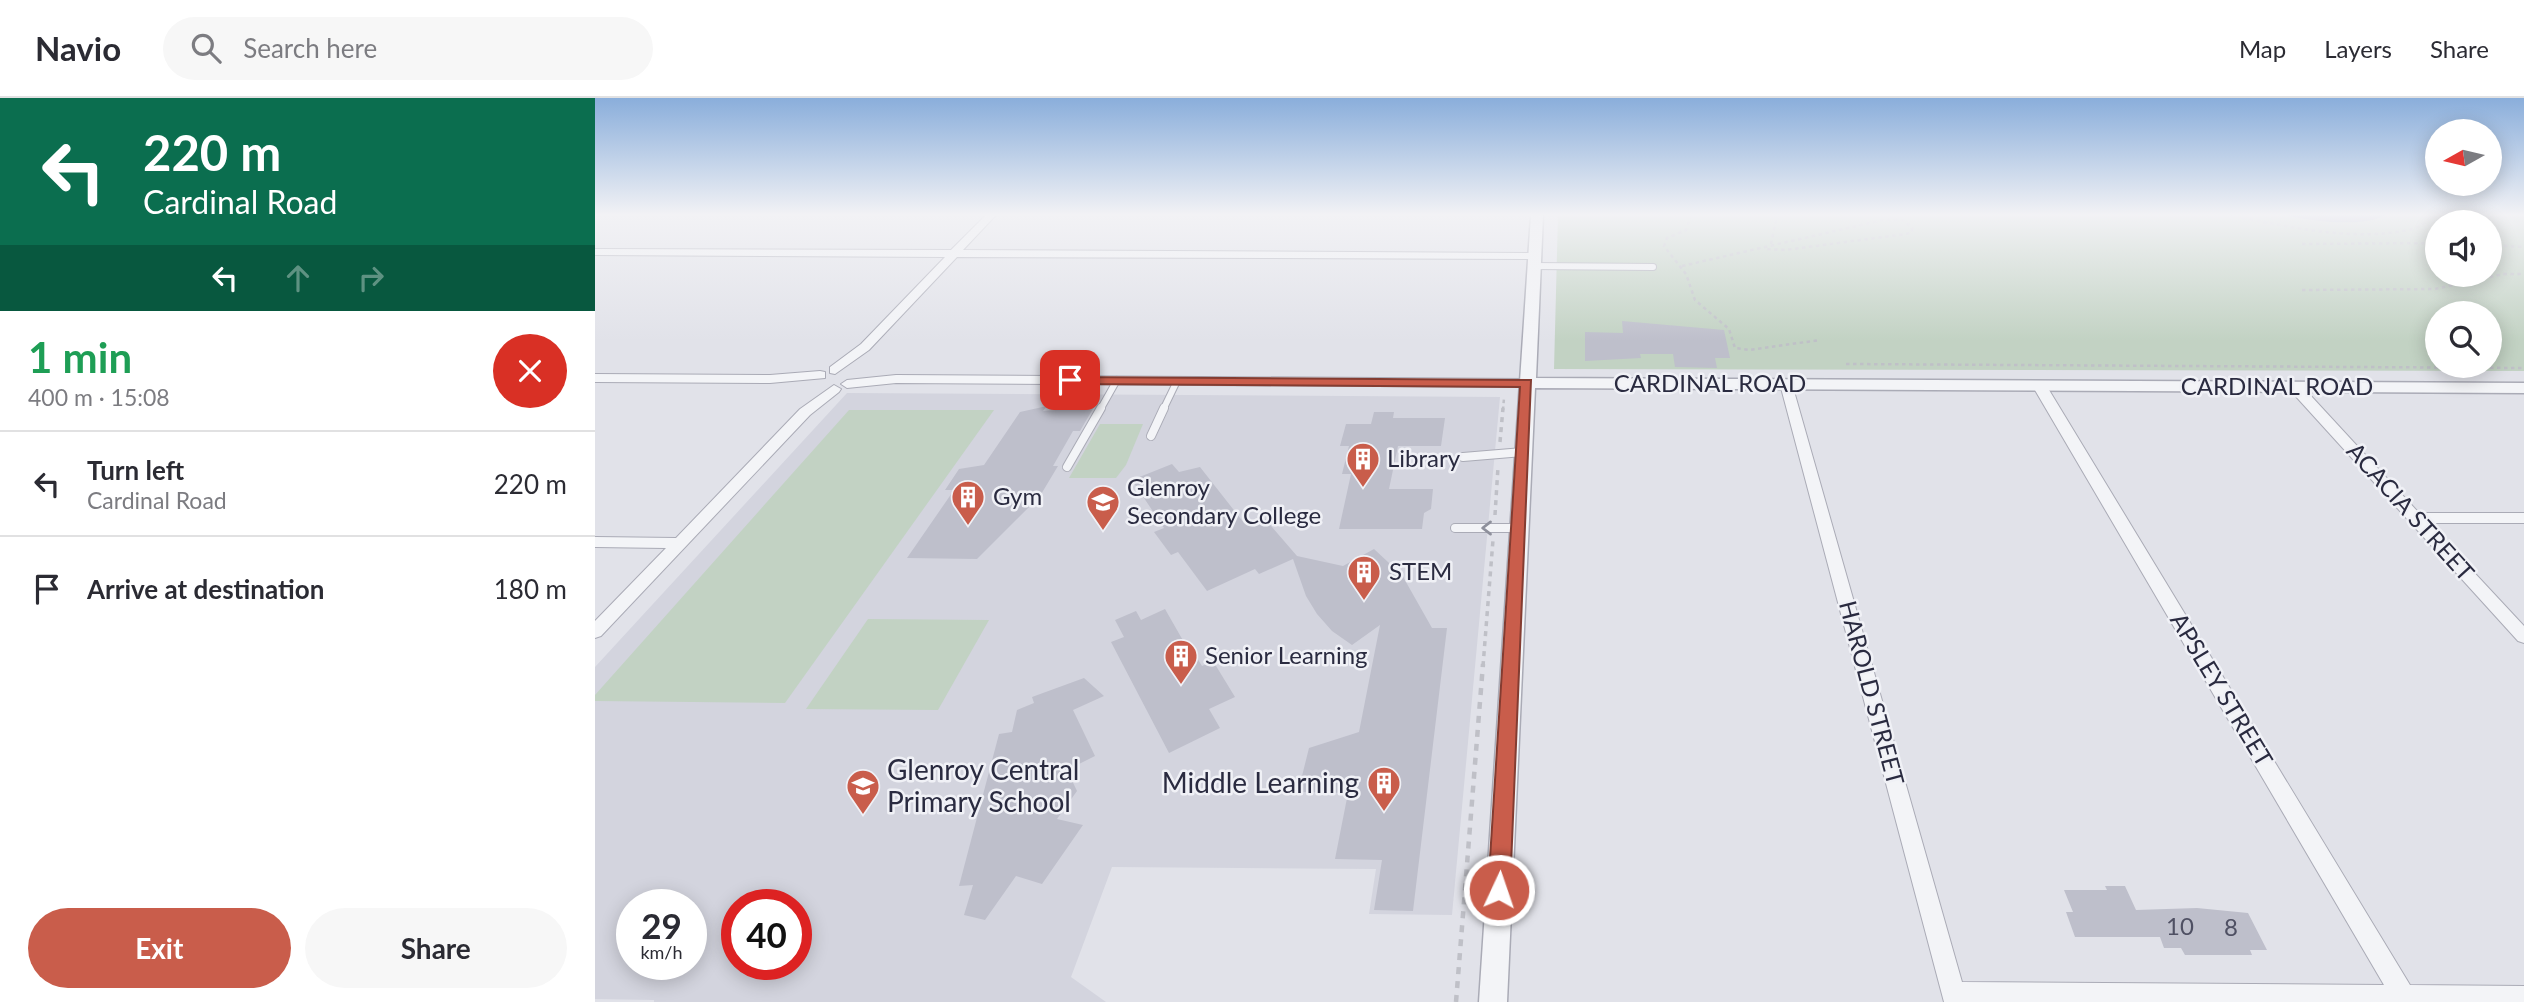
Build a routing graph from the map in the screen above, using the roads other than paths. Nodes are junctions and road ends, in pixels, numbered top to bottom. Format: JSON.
{"nodes":[{"id":1,"x":951,"y":257,"type":"edge"},
{"id":2,"x":1218,"y":257,"type":"edge"},
{"id":3,"x":1534,"y":257,"type":"edge"},
{"id":4,"x":1534,"y":261,"type":"junction"},
{"id":5,"x":1653,"y":267,"type":"dead end"},
{"id":6,"x":865,"y":347,"type":"junction"},
{"id":7,"x":835,"y":370,"type":"junction"},
{"id":8,"x":851,"y":376,"type":"junction"},
{"id":9,"x":595,"y":378,"type":"edge"},
{"id":10,"x":1117,"y":380,"type":"junction"},
{"id":11,"x":1177,"y":381,"type":"junction"},
{"id":12,"x":817,"y":383,"type":"junction"},
{"id":13,"x":1527,"y":383,"type":"junction"},
{"id":14,"x":1786,"y":384,"type":"junction"},
{"id":15,"x":2039,"y":386,"type":"junction"},
{"id":16,"x":2295,"y":387,"type":"junction"},
{"id":17,"x":2524,"y":388,"type":"edge"},
{"id":18,"x":834,"y":389,"type":"junction"},
{"id":19,"x":805,"y":412,"type":"junction"},
{"id":20,"x":1151,"y":436,"type":"dead end"},
{"id":21,"x":1523,"y":452,"type":"junction"},
{"id":22,"x":1463,"y":457,"type":"dead end"},
{"id":23,"x":1067,"y":467,"type":"dead end"},
{"id":24,"x":2416,"y":518,"type":"junction"},
{"id":25,"x":2524,"y":518,"type":"edge"},
{"id":26,"x":1455,"y":528,"type":"dead end"},
{"id":27,"x":1519,"y":528,"type":"junction"},
{"id":28,"x":595,"y":542,"type":"edge"},
{"id":29,"x":680,"y":543,"type":"junction"},
{"id":30,"x":595,"y":632,"type":"edge"},
{"id":31,"x":2524,"y":637,"type":"edge"},
{"id":32,"x":2403,"y":995,"type":"junction"},
{"id":33,"x":2524,"y":997,"type":"edge"},
{"id":34,"x":1954,"y":998,"type":"edge"},
{"id":35,"x":1493,"y":1002,"type":"edge"}],
"edges":[{"from":1,"to":6,"type":"street"},
{"from":2,"to":4,"type":"street"},
{"from":3,"to":4,"type":"street"},
{"from":4,"to":5,"type":"lane"},
{"from":4,"to":13,"type":"street"},
{"from":6,"to":7,"type":"street"},
{"from":6,"to":8,"type":"street"},
{"from":7,"to":8,"type":"street"},
{"from":7,"to":12,"type":"street"},
{"from":8,"to":10,"type":"street","name":"CARDINAL ROAD"},
{"from":8,"to":18,"type":"street"},
{"from":9,"to":12,"type":"street"},
{"from":10,"to":11,"type":"street","name":"CARDINAL ROAD"},
{"from":10,"to":23,"type":"lane"},
{"from":11,"to":13,"type":"street","name":"CARDINAL ROAD"},
{"from":11,"to":20,"type":"lane"},
{"from":12,"to":18,"type":"street"},
{"from":12,"to":19,"type":"street"},
{"from":13,"to":14,"type":"street","name":"CARDINAL ROAD"},
{"from":13,"to":21,"type":"street"},
{"from":14,"to":15,"type":"street","name":"CARDINAL ROAD"},
{"from":14,"to":34,"type":"street","name":"HAROLD STREET"},
{"from":15,"to":16,"type":"street","name":"CARDINAL ROAD"},
{"from":15,"to":32,"type":"street","name":"APSLEY STREET"},
{"from":16,"to":17,"type":"street","name":"CARDINAL ROAD"},
{"from":16,"to":24,"type":"street","name":"ACACIA STREET"},
{"from":18,"to":19,"type":"street"},
{"from":19,"to":29,"type":"street"},
{"from":21,"to":22,"type":"lane"},
{"from":21,"to":27,"type":"street"},
{"from":24,"to":25,"type":"street"},
{"from":24,"to":31,"type":"street","name":"ACACIA STREET"},
{"from":27,"to":26,"type":"lane","one_way":true},
{"from":27,"to":35,"type":"street"},
{"from":28,"to":29,"type":"street"},
{"from":29,"to":30,"type":"street"},
{"from":32,"to":33,"type":"street"},
{"from":32,"to":34,"type":"street"}]}
